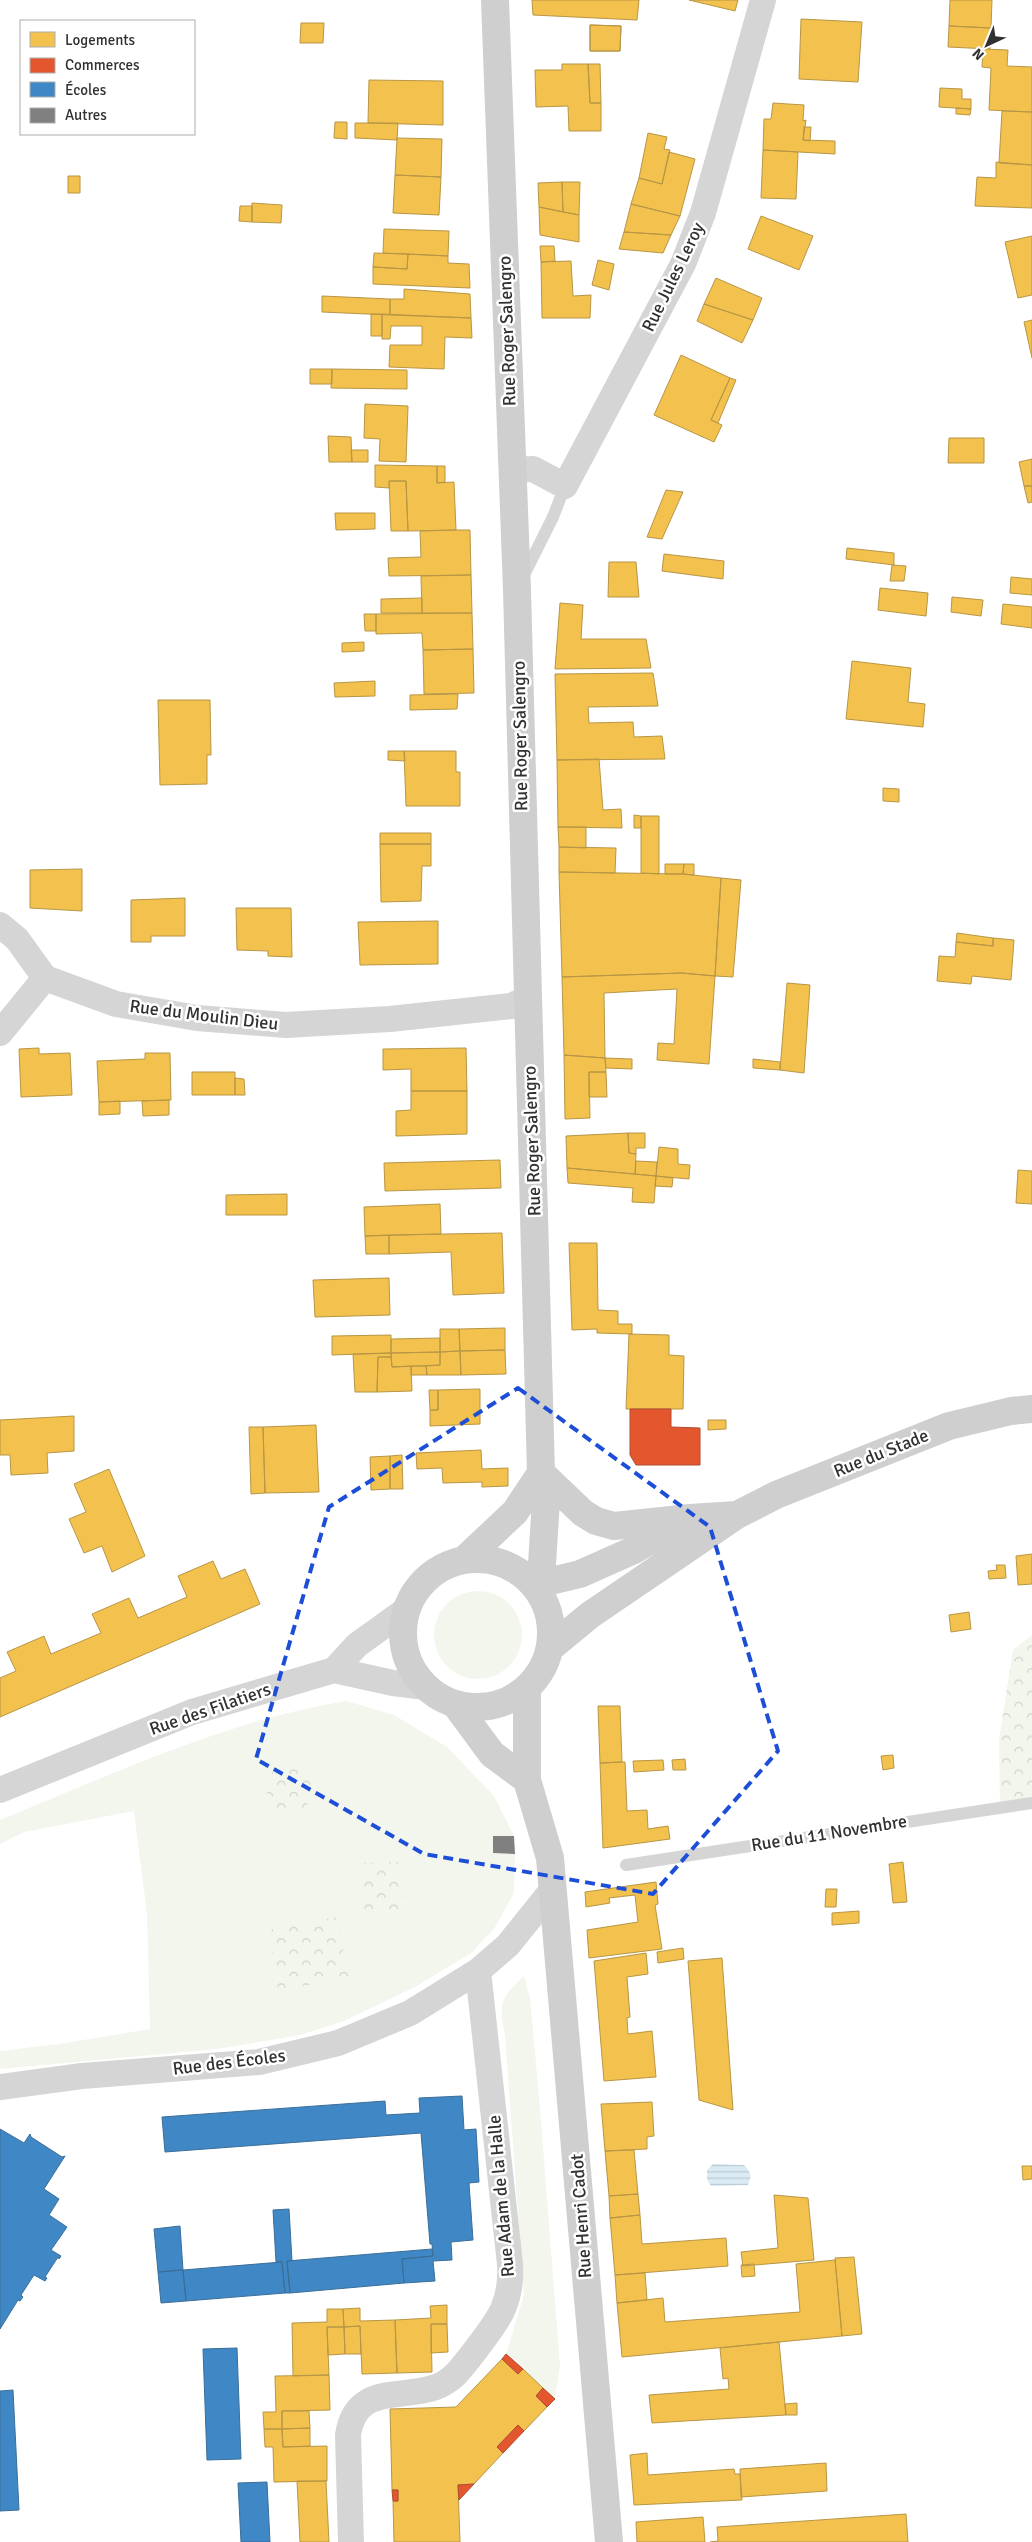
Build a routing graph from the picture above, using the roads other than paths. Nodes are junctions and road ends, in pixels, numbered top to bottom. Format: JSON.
{"nodes":[{"id":1,"x":495,"y":0,"type":"edge"},
{"id":2,"x":763,"y":0,"type":"edge"},
{"id":3,"x":512,"y":470,"type":"junction"},
{"id":4,"x":566,"y":486,"type":"junction"},
{"id":5,"x":517,"y":590,"type":"junction"},
{"id":6,"x":0,"y":925,"type":"edge"},
{"id":7,"x":44,"y":978,"type":"junction"},
{"id":8,"x":527,"y":999,"type":"junction"},
{"id":9,"x":0,"y":1033,"type":"edge"},
{"id":10,"x":1032,"y":1409,"type":"edge"},
{"id":11,"x":541,"y":1473,"type":"junction"},
{"id":12,"x":737,"y":1515,"type":"junction"},
{"id":13,"x":690,"y":1518,"type":"junction"},
{"id":14,"x":464,"y":1560,"type":"junction"},
{"id":15,"x":533,"y":1584,"type":"junction"},
{"id":16,"x":407,"y":1609,"type":"junction"},
{"id":17,"x":550,"y":1648,"type":"junction"},
{"id":18,"x":334,"y":1670,"type":"junction"},
{"id":19,"x":426,"y":1687,"type":"junction"},
{"id":20,"x":527,"y":1688,"type":"junction"},
{"id":21,"x":455,"y":1704,"type":"junction"},
{"id":22,"x":527,"y":1780,"type":"junction"},
{"id":23,"x":0,"y":1790,"type":"edge"},
{"id":24,"x":1032,"y":1803,"type":"edge"},
{"id":25,"x":626,"y":1865,"type":"dead end"},
{"id":26,"x":553,"y":1889,"type":"junction"},
{"id":27,"x":478,"y":1971,"type":"junction"},
{"id":28,"x":0,"y":2087,"type":"edge"},
{"id":29,"x":351,"y":2542,"type":"edge"},
{"id":30,"x":609,"y":2542,"type":"edge"}],
"edges":[{"from":1,"to":3,"type":"main road","name":"Rue Roger Salengro"},
{"from":2,"to":4,"type":"street","name":"Rue Jules Leroy"},
{"from":3,"to":4,"type":"street"},
{"from":3,"to":5,"type":"main road","name":"Rue Roger Salengro"},
{"from":4,"to":5,"type":"lane"},
{"from":5,"to":8,"type":"main road","name":"Rue Roger Salengro"},
{"from":6,"to":7,"type":"street"},
{"from":7,"to":8,"type":"street","name":"Rue du Moulin Dieu"},
{"from":7,"to":9,"type":"street"},
{"from":8,"to":11,"type":"main road","name":"Rue Roger Salengro"},
{"from":10,"to":12,"type":"main road","name":"Rue du Stade"},
{"from":11,"to":13,"type":"main road","name":"Rue du Stade"},
{"from":11,"to":14,"type":"main road"},
{"from":11,"to":15,"type":"main road","name":"Rue Roger Salengro"},
{"from":12,"to":13,"type":"main road","name":"Rue du Stade"},
{"from":12,"to":17,"type":"main road","name":"Rue du Stade"},
{"from":13,"to":15,"type":"main road","name":"Rue du Stade"},
{"from":14,"to":15,"type":"main road"},
{"from":14,"to":16,"type":"main road"},
{"from":15,"to":17,"type":"main road"},
{"from":16,"to":18,"type":"street"},
{"from":16,"to":19,"type":"main road"},
{"from":17,"to":20,"type":"main road"},
{"from":18,"to":19,"type":"street"},
{"from":18,"to":23,"type":"street","name":"Rue des Filatiers"},
{"from":19,"to":21,"type":"main road"},
{"from":20,"to":21,"type":"main road"},
{"from":20,"to":22,"type":"main road","name":"Rue Henri Cadot"},
{"from":21,"to":22,"type":"main road"},
{"from":22,"to":26,"type":"main road","name":"Rue Henri Cadot"},
{"from":24,"to":25,"type":"lane","name":"Rue du 11 Novembre"},
{"from":26,"to":27,"type":"street","name":"Rue des Écoles"},
{"from":26,"to":30,"type":"main road","name":"Rue Henri Cadot"},
{"from":27,"to":28,"type":"street","name":"Rue des Écoles"},
{"from":27,"to":29,"type":"street","name":"Rue Adam de la Halle"}]}
